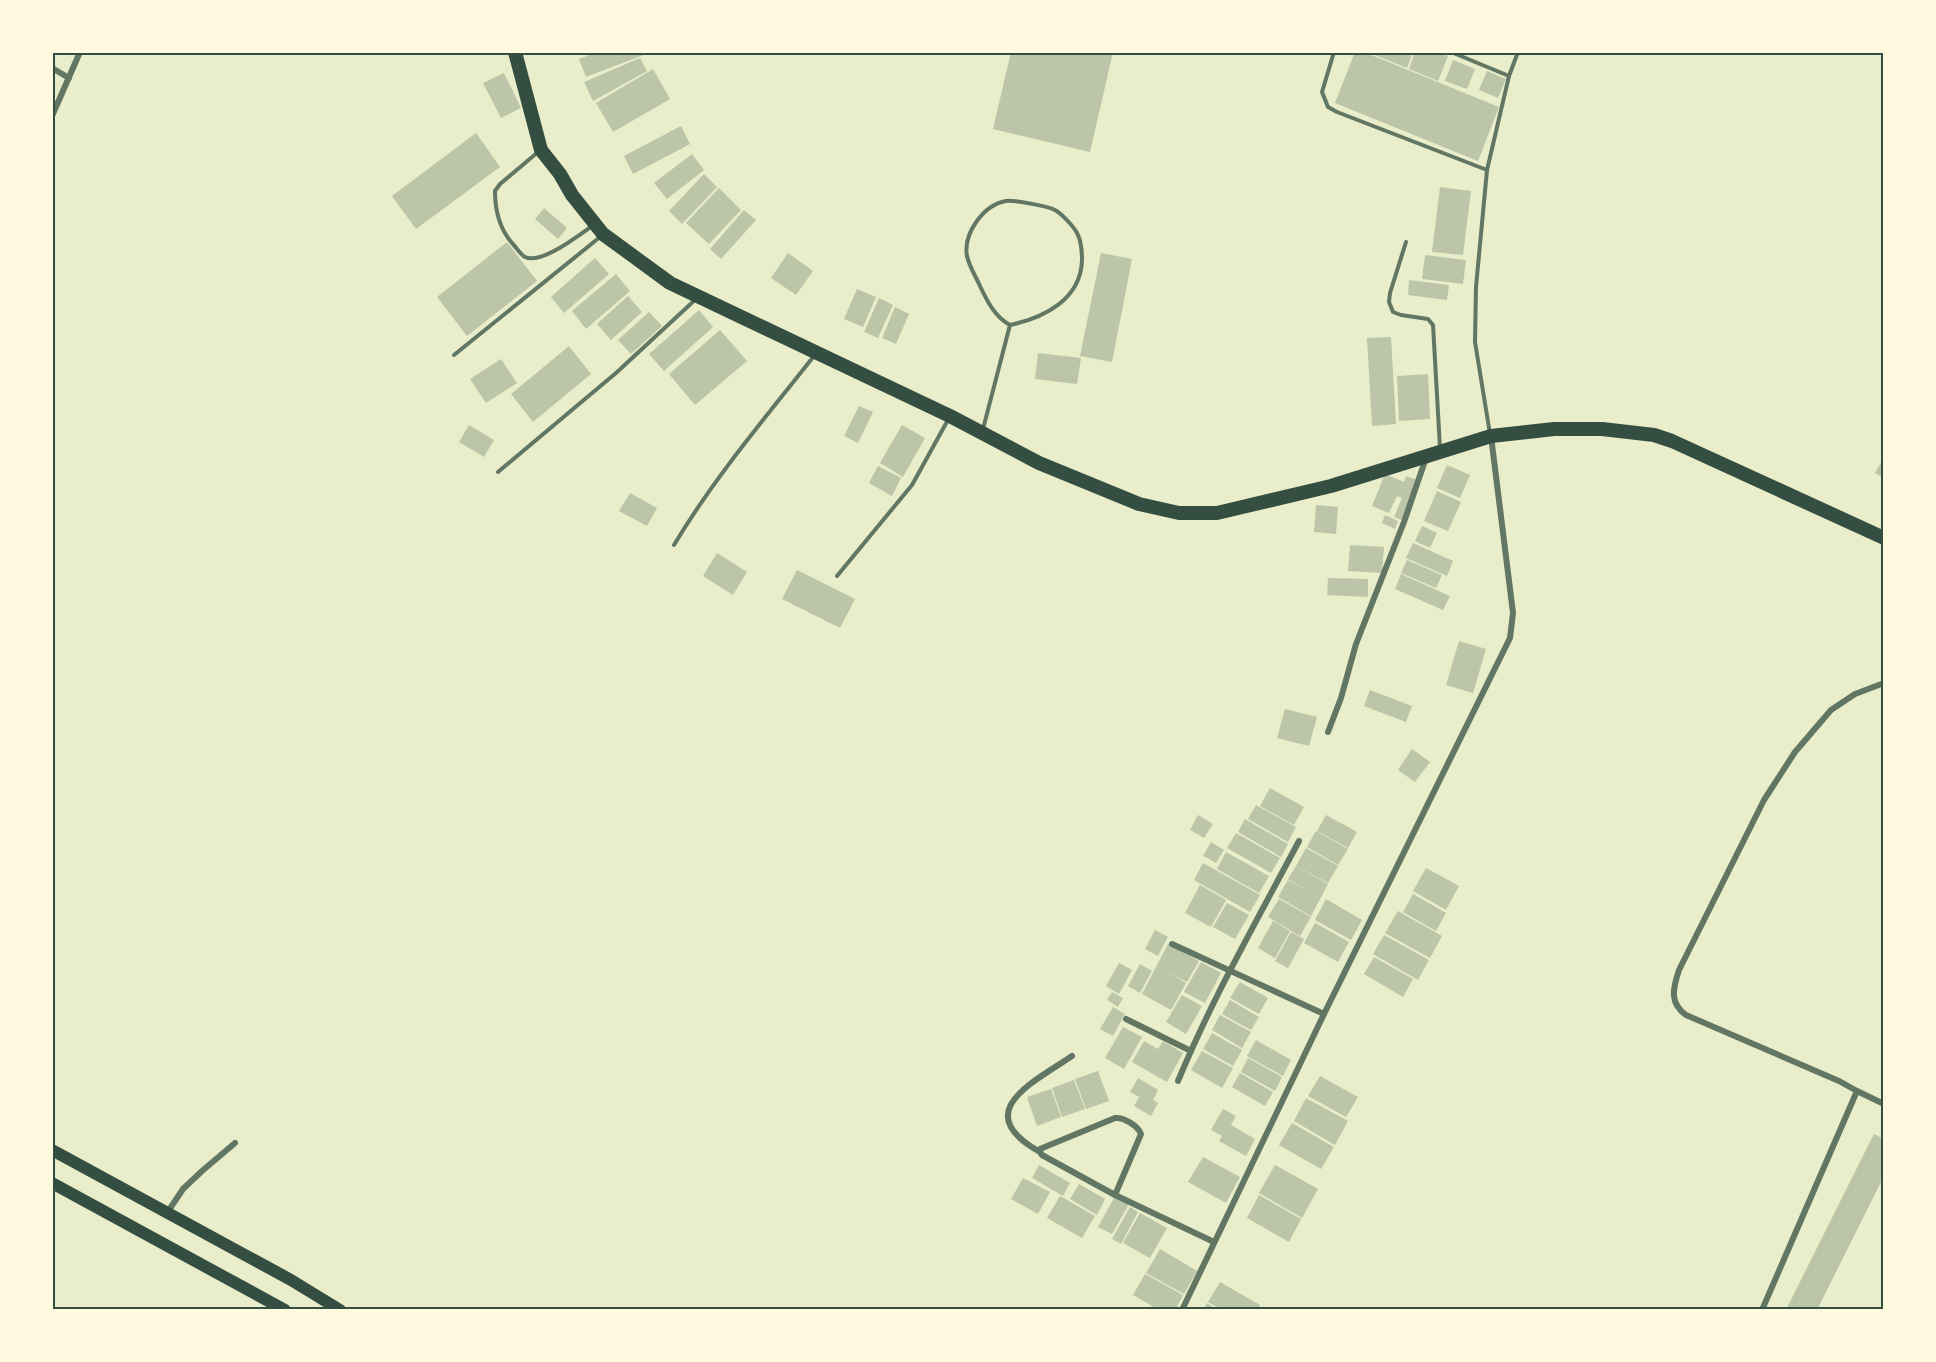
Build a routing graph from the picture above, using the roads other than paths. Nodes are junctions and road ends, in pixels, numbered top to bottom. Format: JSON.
{"nodes":[{"id":1,"x":80,"y":52,"type":"edge"},
{"id":2,"x":515,"y":52,"type":"edge"},
{"id":3,"x":1334,"y":52,"type":"edge"},
{"id":4,"x":1451,"y":52,"type":"edge"},
{"id":5,"x":1518,"y":52,"type":"edge"},
{"id":6,"x":52,"y":68,"type":"edge"},
{"id":7,"x":1509,"y":76,"type":"junction"},
{"id":8,"x":69,"y":78,"type":"junction"},
{"id":9,"x":52,"y":116,"type":"edge"},
{"id":10,"x":541,"y":150,"type":"junction"},
{"id":11,"x":1487,"y":170,"type":"junction"},
{"id":12,"x":599,"y":229,"type":"junction"},
{"id":13,"x":1406,"y":242,"type":"dead end"},
{"id":14,"x":698,"y":297,"type":"junction"},
{"id":15,"x":1010,"y":325,"type":"junction"},
{"id":16,"x":816,"y":353,"type":"junction"},
{"id":17,"x":454,"y":355,"type":"dead end"},
{"id":18,"x":950,"y":416,"type":"junction"},
{"id":19,"x":982,"y":433,"type":"junction"},
{"id":20,"x":1491,"y":435,"type":"junction"},
{"id":21,"x":1441,"y":452,"type":"junction"},
{"id":22,"x":1426,"y":456,"type":"junction"},
{"id":23,"x":498,"y":472,"type":"dead end"},
{"id":24,"x":1884,"y":538,"type":"edge"},
{"id":25,"x":674,"y":545,"type":"dead end"},
{"id":26,"x":837,"y":576,"type":"dead end"},
{"id":27,"x":1884,"y":683,"type":"edge"},
{"id":28,"x":1328,"y":732,"type":"dead end"},
{"id":29,"x":1299,"y":841,"type":"dead end"},
{"id":30,"x":1172,"y":944,"type":"dead end"},
{"id":31,"x":1230,"y":972,"type":"junction"},
{"id":32,"x":1324,"y":1014,"type":"junction"},
{"id":33,"x":1126,"y":1020,"type":"dead end"},
{"id":34,"x":1191,"y":1051,"type":"junction"},
{"id":35,"x":1072,"y":1056,"type":"dead end"},
{"id":36,"x":1178,"y":1081,"type":"dead end"},
{"id":37,"x":1857,"y":1091,"type":"junction"},
{"id":38,"x":1884,"y":1104,"type":"edge"},
{"id":39,"x":235,"y":1143,"type":"dead end"},
{"id":40,"x":52,"y":1150,"type":"edge"},
{"id":41,"x":1040,"y":1152,"type":"junction"},
{"id":42,"x":52,"y":1183,"type":"edge"},
{"id":43,"x":1115,"y":1195,"type":"junction"},
{"id":44,"x":167,"y":1213,"type":"junction"},
{"id":45,"x":1214,"y":1242,"type":"junction"},
{"id":46,"x":285,"y":1310,"type":"edge"},
{"id":47,"x":340,"y":1310,"type":"edge"},
{"id":48,"x":1182,"y":1310,"type":"edge"},
{"id":49,"x":1762,"y":1310,"type":"edge"}],
"edges":[{"from":1,"to":8,"type":"street"},
{"from":2,"to":10,"type":"highway"},
{"from":3,"to":11,"type":"lane"},
{"from":4,"to":7,"type":"lane"},
{"from":5,"to":7,"type":"lane"},
{"from":6,"to":8,"type":"street"},
{"from":7,"to":11,"type":"lane"},
{"from":8,"to":9,"type":"street"},
{"from":10,"to":12,"type":"highway"},
{"from":10,"to":12,"type":"lane"},
{"from":11,"to":20,"type":"lane"},
{"from":12,"to":14,"type":"highway"},
{"from":12,"to":17,"type":"lane"},
{"from":13,"to":21,"type":"lane"},
{"from":14,"to":16,"type":"highway"},
{"from":14,"to":23,"type":"lane"},
{"from":15,"to":15,"type":"lane"},
{"from":15,"to":19,"type":"lane"},
{"from":16,"to":18,"type":"highway"},
{"from":16,"to":25,"type":"lane"},
{"from":18,"to":19,"type":"highway"},
{"from":18,"to":26,"type":"lane"},
{"from":19,"to":22,"type":"highway"},
{"from":20,"to":21,"type":"highway"},
{"from":20,"to":24,"type":"highway"},
{"from":20,"to":32,"type":"street"},
{"from":21,"to":22,"type":"highway"},
{"from":22,"to":28,"type":"street"},
{"from":27,"to":37,"type":"street"},
{"from":29,"to":31,"type":"street"},
{"from":30,"to":31,"type":"street"},
{"from":31,"to":32,"type":"street"},
{"from":31,"to":34,"type":"street"},
{"from":32,"to":45,"type":"street"},
{"from":33,"to":34,"type":"street"},
{"from":34,"to":36,"type":"street"},
{"from":35,"to":41,"type":"street"},
{"from":37,"to":38,"type":"street"},
{"from":37,"to":49,"type":"street"},
{"from":39,"to":44,"type":"street"},
{"from":40,"to":44,"type":"main road"},
{"from":41,"to":43,"type":"street"},
{"from":41,"to":43,"type":"street"},
{"from":42,"to":46,"type":"main road"},
{"from":43,"to":45,"type":"street"},
{"from":44,"to":47,"type":"main road"},
{"from":45,"to":48,"type":"street"}]}
